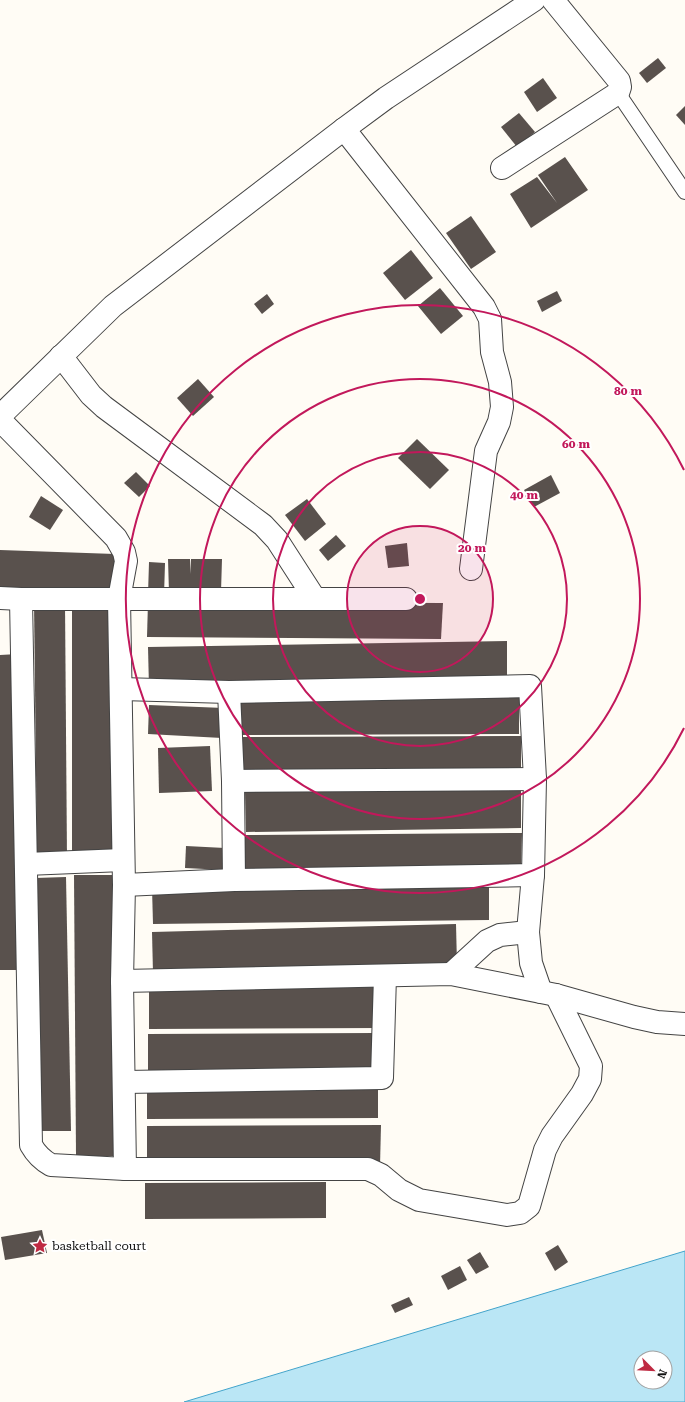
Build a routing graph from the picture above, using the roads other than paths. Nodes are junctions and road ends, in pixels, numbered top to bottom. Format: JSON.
{"nodes":[{"id":1,"x":534,"y":0,"type":"edge"},
{"id":2,"x":553,"y":0,"type":"edge"},
{"id":3,"x":618,"y":93,"type":"junction"},
{"id":4,"x":344,"y":129,"type":"junction"},
{"id":5,"x":502,"y":168,"type":"dead end"},
{"id":6,"x":685,"y":192,"type":"edge"},
{"id":7,"x":61,"y":356,"type":"junction"},
{"id":8,"x":0,"y":416,"type":"edge"},
{"id":9,"x":0,"y":420,"type":"edge"},
{"id":10,"x":471,"y":569,"type":"dead end"},
{"id":11,"x":10,"y":598,"type":"edge"},
{"id":12,"x":119,"y":599,"type":"junction"},
{"id":13,"x":315,"y":599,"type":"junction"},
{"id":14,"x":406,"y":599,"type":"dead end"},
{"id":15,"x":121,"y":689,"type":"junction"},
{"id":16,"x":228,"y":692,"type":"junction"},
{"id":17,"x":535,"y":779,"type":"junction"},
{"id":18,"x":233,"y":781,"type":"junction"},
{"id":19,"x":122,"y":860,"type":"junction"},
{"id":20,"x":26,"y":864,"type":"junction"},
{"id":21,"x":533,"y":875,"type":"junction"},
{"id":22,"x":234,"y":880,"type":"junction"},
{"id":23,"x":124,"y":885,"type":"junction"},
{"id":24,"x":528,"y":932,"type":"junction"},
{"id":25,"x":451,"y":974,"type":"junction"},
{"id":26,"x":385,"y":976,"type":"junction"},
{"id":27,"x":122,"y":981,"type":"junction"},
{"id":28,"x":548,"y":993,"type":"junction"},
{"id":29,"x":685,"y":1024,"type":"edge"},
{"id":30,"x":124,"y":1082,"type":"junction"},
{"id":31,"x":125,"y":1169,"type":"junction"}],
"edges":[{"from":1,"to":4,"type":"street"},
{"from":2,"to":3,"type":"street"},
{"from":3,"to":5,"type":"street"},
{"from":3,"to":6,"type":"lane"},
{"from":4,"to":7,"type":"street"},
{"from":4,"to":10,"type":"street"},
{"from":7,"to":8,"type":"street"},
{"from":7,"to":13,"type":"street"},
{"from":9,"to":12,"type":"street"},
{"from":11,"to":12,"type":"street"},
{"from":11,"to":20,"type":"street"},
{"from":12,"to":13,"type":"street"},
{"from":12,"to":15,"type":"street"},
{"from":13,"to":14,"type":"street"},
{"from":15,"to":16,"type":"street"},
{"from":15,"to":19,"type":"street"},
{"from":16,"to":17,"type":"street"},
{"from":16,"to":18,"type":"street"},
{"from":17,"to":18,"type":"street"},
{"from":17,"to":21,"type":"street"},
{"from":18,"to":22,"type":"street"},
{"from":19,"to":20,"type":"street"},
{"from":19,"to":23,"type":"street"},
{"from":20,"to":31,"type":"street"},
{"from":21,"to":22,"type":"street"},
{"from":21,"to":24,"type":"street"},
{"from":22,"to":23,"type":"street"},
{"from":23,"to":27,"type":"street"},
{"from":24,"to":25,"type":"street"},
{"from":24,"to":28,"type":"street"},
{"from":25,"to":26,"type":"street"},
{"from":25,"to":28,"type":"street"},
{"from":26,"to":27,"type":"street"},
{"from":26,"to":30,"type":"street"},
{"from":27,"to":30,"type":"street"},
{"from":28,"to":29,"type":"street"},
{"from":28,"to":31,"type":"street"},
{"from":30,"to":31,"type":"street"}]}
